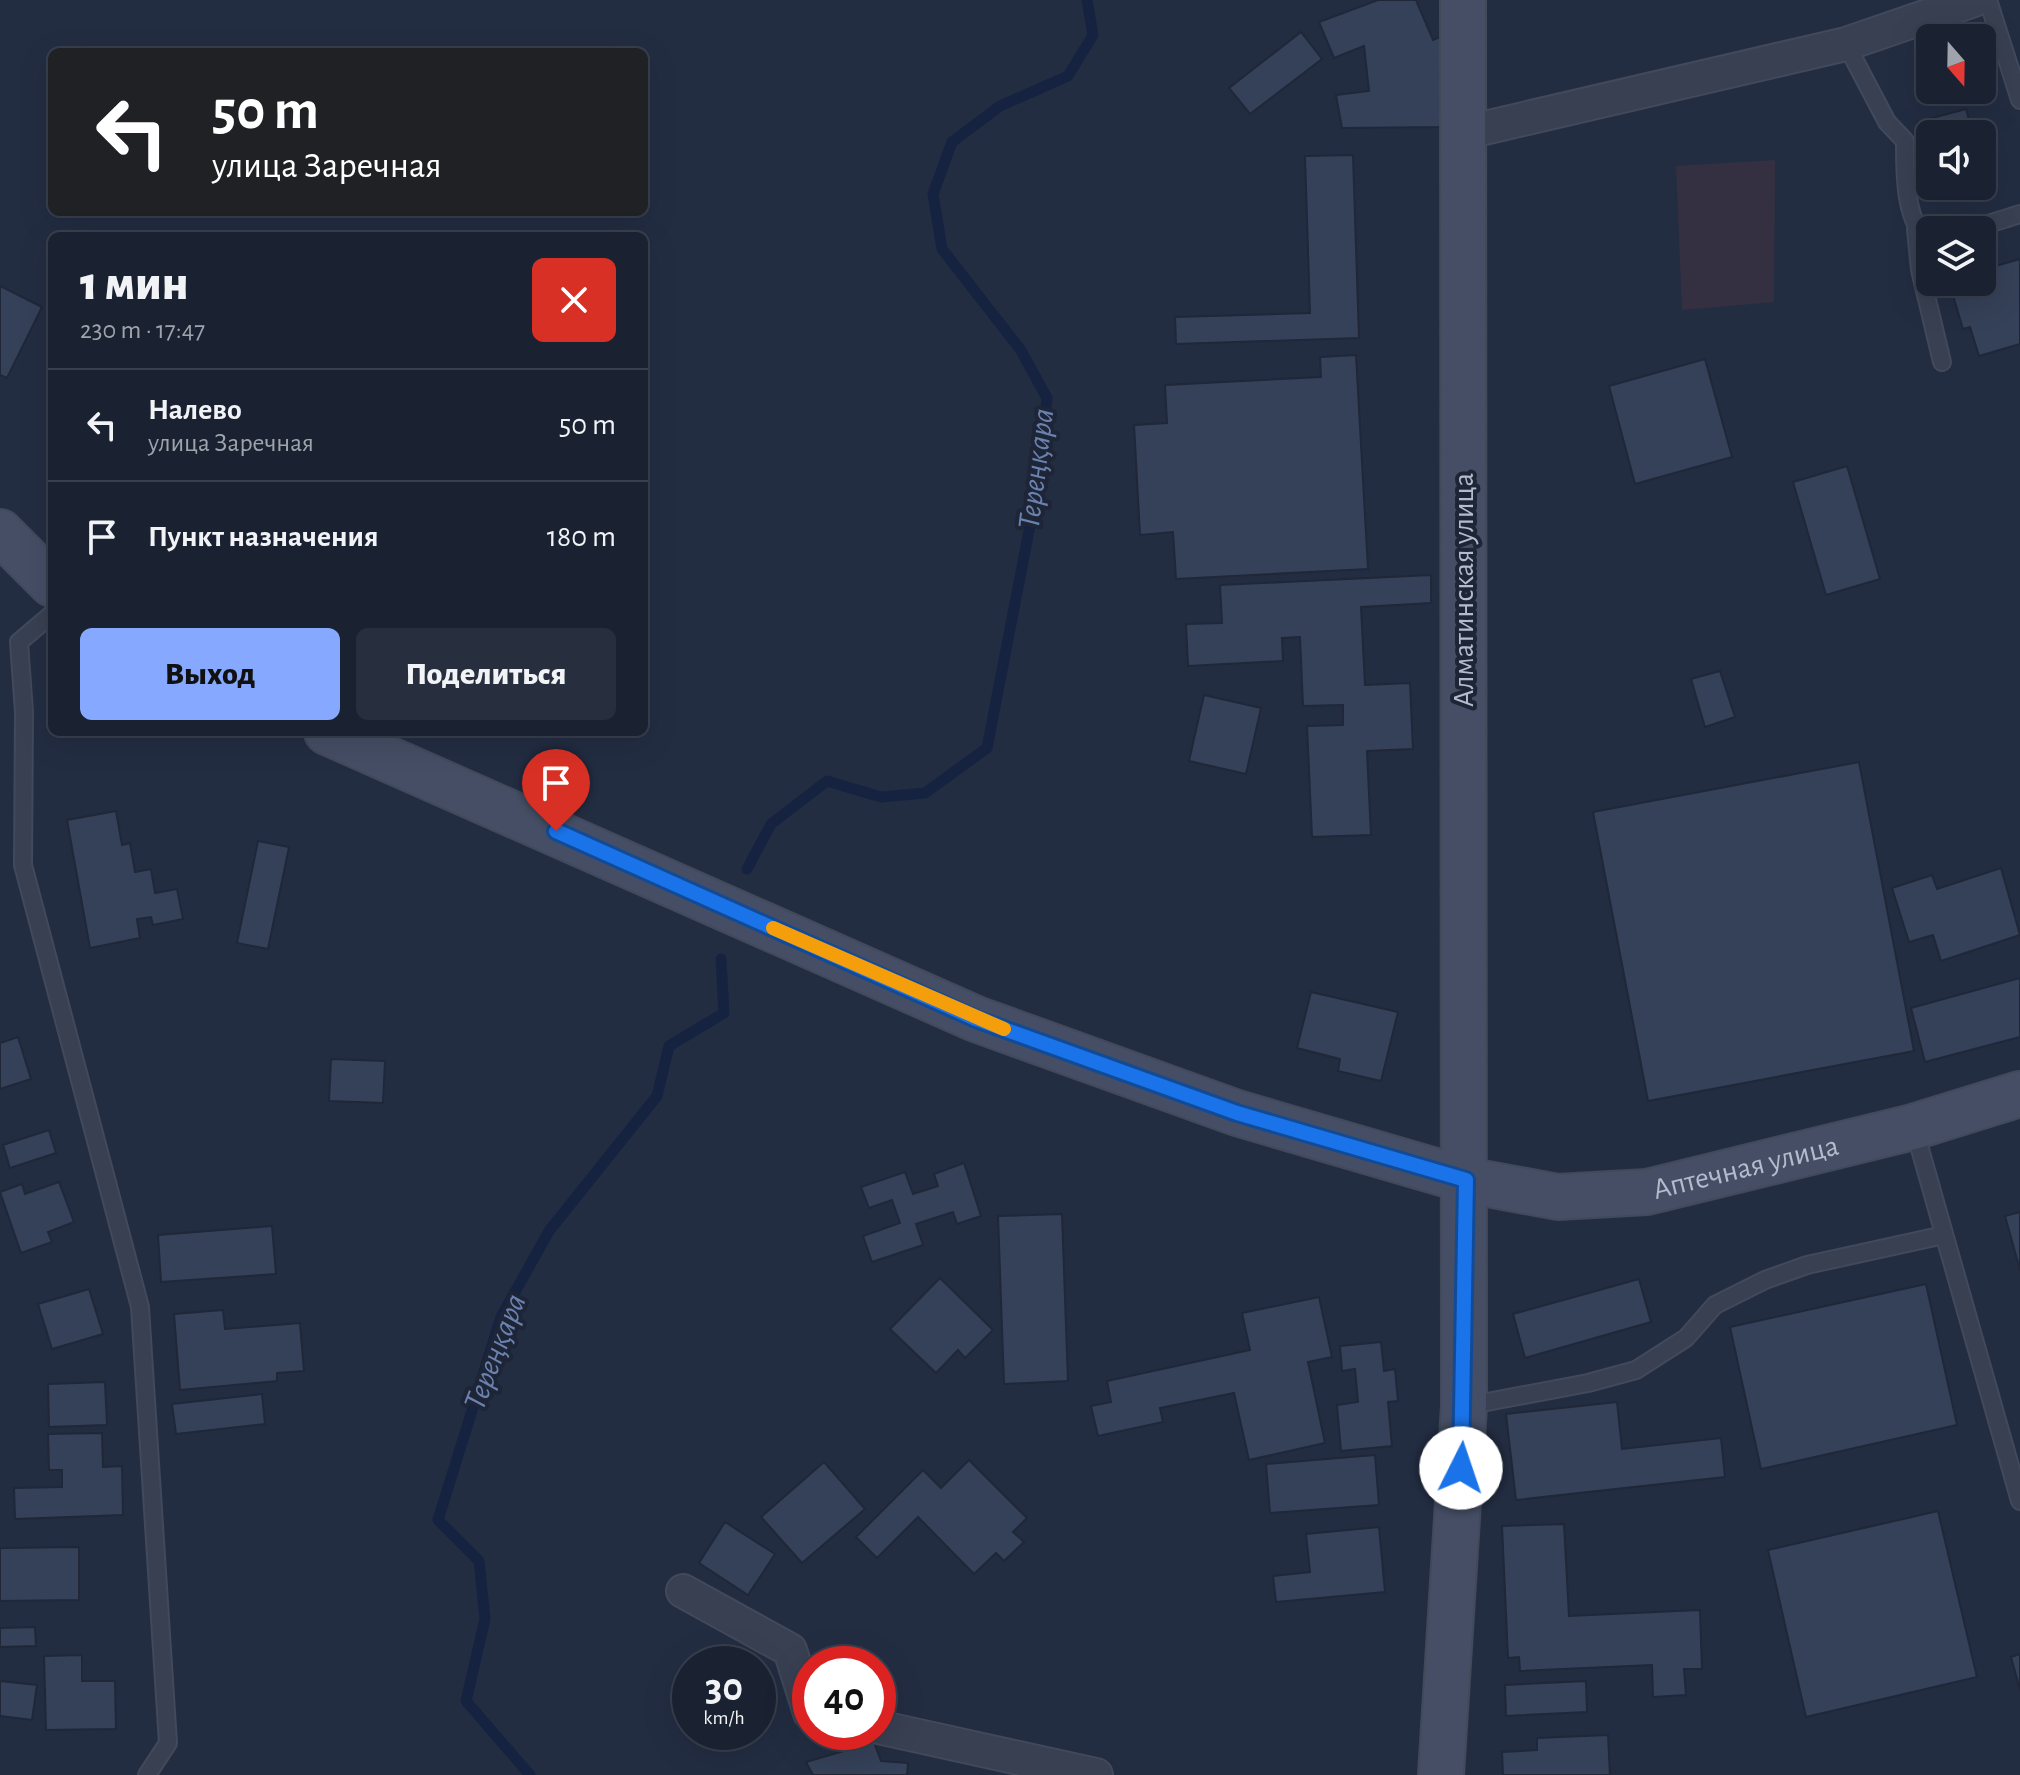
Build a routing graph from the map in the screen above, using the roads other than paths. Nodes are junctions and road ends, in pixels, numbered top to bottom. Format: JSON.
{"nodes":[{"id":1,"x":1463,"y":0,"type":"edge"},
{"id":2,"x":1974,"y":0,"type":"edge"},
{"id":3,"x":1988,"y":0,"type":"edge"},
{"id":4,"x":1846,"y":44,"type":"junction"},
{"id":5,"x":2020,"y":100,"type":"edge"},
{"id":6,"x":1463,"y":133,"type":"junction"},
{"id":7,"x":2020,"y":214,"type":"edge"},
{"id":8,"x":1996,"y":222,"type":"edge"},
{"id":9,"x":1916,"y":230,"type":"edge"},
{"id":10,"x":1926,"y":296,"type":"edge"},
{"id":11,"x":1942,"y":362,"type":"dead end"},
{"id":12,"x":0,"y":532,"type":"edge"},
{"id":13,"x":48,"y":580,"type":"edge"},
{"id":14,"x":48,"y":617,"type":"edge"},
{"id":15,"x":336,"y":736,"type":"edge"},
{"id":16,"x":2020,"y":1094,"type":"edge"},
{"id":17,"x":1913,"y":1127,"type":"junction"},
{"id":18,"x":1466,"y":1180,"type":"junction"},
{"id":19,"x":1944,"y":1235,"type":"junction"},
{"id":20,"x":1464,"y":1406,"type":"junction"},
{"id":21,"x":2020,"y":1501,"type":"edge"},
{"id":22,"x":683,"y":1591,"type":"dead end"},
{"id":23,"x":792,"y":1656,"type":"edge"},
{"id":24,"x":896,"y":1731,"type":"edge"},
{"id":25,"x":147,"y":1775,"type":"edge"},
{"id":26,"x":1096,"y":1775,"type":"edge"},
{"id":27,"x":1441,"y":1775,"type":"edge"}],
"edges":[{"from":1,"to":6,"type":"street","name":"Алматинская улица"},
{"from":2,"to":4,"type":"street"},
{"from":3,"to":5,"type":"lane"},
{"from":4,"to":6,"type":"street"},
{"from":4,"to":9,"type":"lane"},
{"from":6,"to":18,"type":"street","name":"Алматинская улица"},
{"from":7,"to":8,"type":"lane"},
{"from":10,"to":11,"type":"lane"},
{"from":12,"to":13,"type":"street"},
{"from":14,"to":25,"type":"lane"},
{"from":15,"to":18,"type":"street","name":"Аптечная улица"},
{"from":16,"to":17,"type":"street","name":"Аптечная улица"},
{"from":17,"to":18,"type":"street","name":"Аптечная улица"},
{"from":17,"to":19,"type":"lane"},
{"from":18,"to":20,"type":"street","name":"Алматинская улица"},
{"from":19,"to":20,"type":"lane"},
{"from":19,"to":21,"type":"lane"},
{"from":20,"to":27,"type":"street","name":"Алматинская улица"},
{"from":22,"to":23,"type":"street"},
{"from":24,"to":26,"type":"street"}]}
